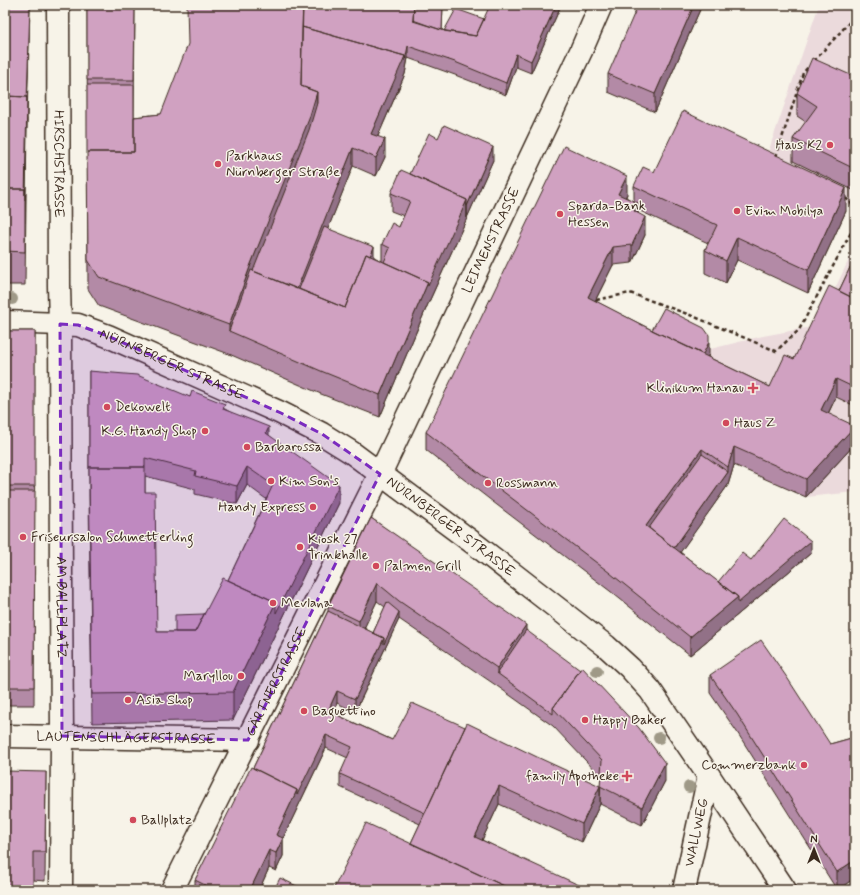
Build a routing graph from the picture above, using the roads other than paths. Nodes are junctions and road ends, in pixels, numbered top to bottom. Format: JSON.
{"nodes":[{"id":1,"x":58,"y":5,"type":"edge"},
{"id":2,"x":601,"y":5,"type":"edge"},
{"id":3,"x":5,"y":322,"type":"edge"},
{"id":4,"x":60,"y":324,"type":"junction"},
{"id":5,"x":380,"y":474,"type":"junction"},
{"id":6,"x":5,"y":736,"type":"edge"},
{"id":7,"x":62,"y":736,"type":"junction"},
{"id":8,"x":248,"y":740,"type":"junction"},
{"id":9,"x":709,"y":776,"type":"junction"},
{"id":10,"x":61,"y":890,"type":"edge"},
{"id":11,"x":172,"y":890,"type":"edge"},
{"id":12,"x":684,"y":890,"type":"edge"},
{"id":13,"x":785,"y":890,"type":"edge"}],
"edges":[{"from":1,"to":4,"type":"street","name":"HIRSCHSTRASSE"},
{"from":2,"to":5,"type":"street","name":"LEIMENSTRASSE"},
{"from":3,"to":4,"type":"street","name":"NÜRNBERGER STRASSE"},
{"from":4,"to":5,"type":"street","name":"NÜRNBERGER STRASSE"},
{"from":4,"to":7,"type":"street","name":"AM BALLPLATZ"},
{"from":5,"to":8,"type":"street","name":"GÄRTNERSTRASSE"},
{"from":5,"to":9,"type":"street","name":"NÜRNBERGER STRASSE"},
{"from":6,"to":7,"type":"street","name":"LAUTENSCHLÄGERSTRASSE"},
{"from":7,"to":8,"type":"street","name":"LAUTENSCHLÄGERSTRASSE"},
{"from":7,"to":10,"type":"street","name":"AM BALLPLATZ"},
{"from":8,"to":11,"type":"street","name":"GÄRTNERSTRASSE"},
{"from":9,"to":12,"type":"street","name":"WALLWEG"},
{"from":9,"to":13,"type":"street","name":"NÜRNBERGER STRASSE"}]}
